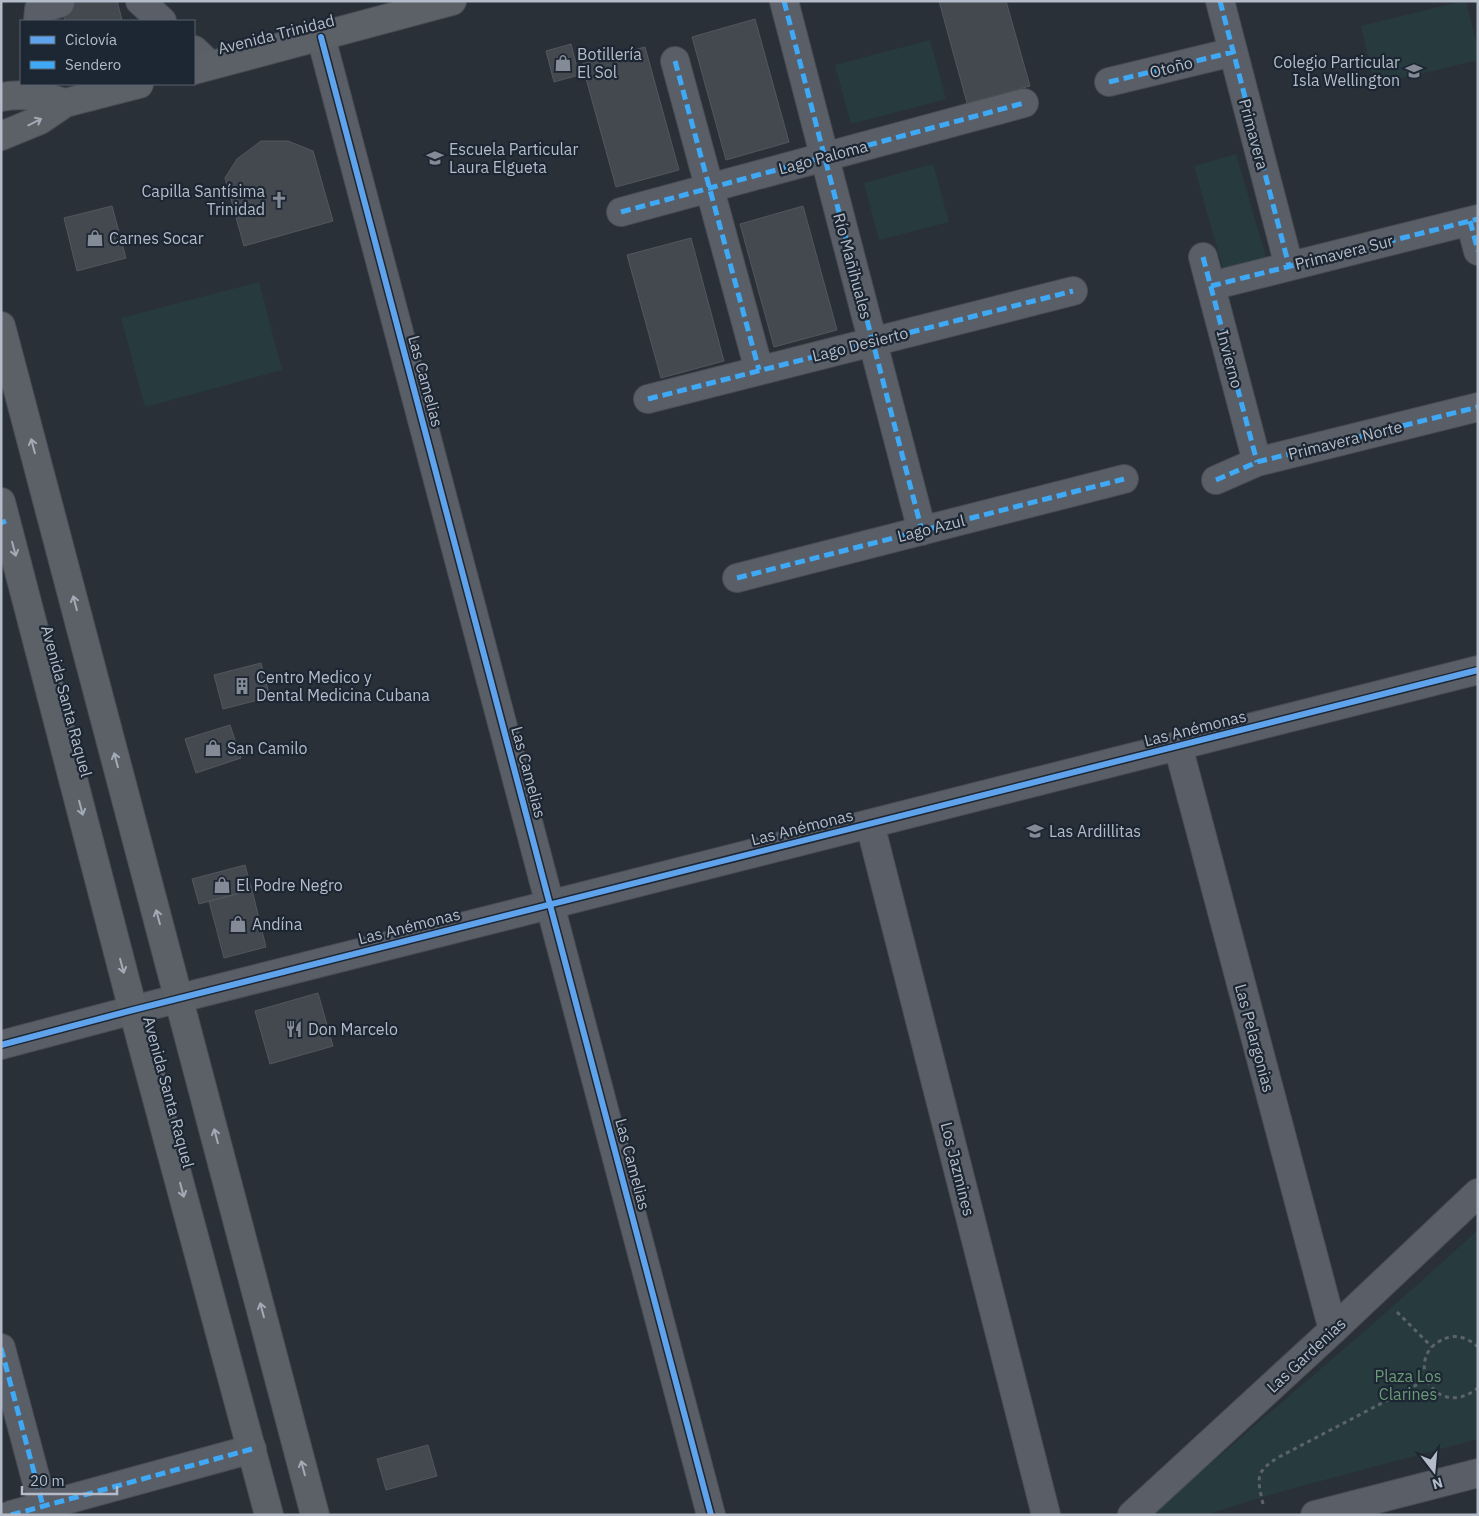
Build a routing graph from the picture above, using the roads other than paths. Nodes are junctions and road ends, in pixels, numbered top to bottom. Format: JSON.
{"nodes":[{"id":1,"x":140,"y":1,"type":"edge"},
{"id":2,"x":452,"y":1,"type":"edge"},
{"id":3,"x":784,"y":1,"type":"edge"},
{"id":4,"x":1220,"y":1,"type":"edge"},
{"id":5,"x":161,"y":20,"type":"edge"},
{"id":6,"x":321,"y":37,"type":"junction"},
{"id":7,"x":1233,"y":52,"type":"junction"},
{"id":8,"x":675,"y":61,"type":"dead end"},
{"id":9,"x":199,"y":62,"type":"edge"},
{"id":10,"x":1109,"y":82,"type":"dead end"},
{"id":11,"x":135,"y":85,"type":"edge"},
{"id":12,"x":29,"y":89,"type":"edge"},
{"id":13,"x":1,"y":97,"type":"edge"},
{"id":14,"x":66,"y":103,"type":"junction"},
{"id":15,"x":1024,"y":103,"type":"dead end"},
{"id":16,"x":1,"y":136,"type":"edge"},
{"id":17,"x":824,"y":157,"type":"junction"},
{"id":18,"x":710,"y":188,"type":"junction"},
{"id":19,"x":621,"y":212,"type":"dead end"},
{"id":20,"x":1474,"y":220,"type":"edge"},
{"id":21,"x":1478,"y":252,"type":"edge"},
{"id":22,"x":1203,"y":256,"type":"dead end"},
{"id":23,"x":1289,"y":266,"type":"junction"},
{"id":24,"x":1211,"y":286,"type":"junction"},
{"id":25,"x":1073,"y":290,"type":"dead end"},
{"id":26,"x":1,"y":326,"type":"edge"},
{"id":27,"x":872,"y":342,"type":"junction"},
{"id":28,"x":759,"y":370,"type":"junction"},
{"id":29,"x":648,"y":399,"type":"dead end"},
{"id":30,"x":1478,"y":407,"type":"edge"},
{"id":31,"x":1257,"y":462,"type":"junction"},
{"id":32,"x":1124,"y":479,"type":"dead end"},
{"id":33,"x":1216,"y":480,"type":"dead end"},
{"id":34,"x":3,"y":515,"type":"edge"},
{"id":35,"x":922,"y":531,"type":"junction"},
{"id":36,"x":737,"y":578,"type":"dead end"},
{"id":37,"x":1478,"y":670,"type":"edge"},
{"id":38,"x":1178,"y":746,"type":"junction"},
{"id":39,"x":870,"y":824,"type":"junction"},
{"id":40,"x":550,"y":904,"type":"junction"},
{"id":41,"x":179,"y":998,"type":"junction"},
{"id":42,"x":133,"y":1010,"type":"junction"},
{"id":43,"x":1,"y":1045,"type":"edge"},
{"id":44,"x":1478,"y":1193,"type":"edge"},
{"id":45,"x":1333,"y":1330,"type":"junction"},
{"id":46,"x":1,"y":1348,"type":"edge"},
{"id":47,"x":252,"y":1449,"type":"junction"},
{"id":48,"x":1478,"y":1473,"type":"edge"},
{"id":49,"x":43,"y":1506,"type":"junction"},
{"id":50,"x":11,"y":1515,"type":"edge"},
{"id":51,"x":269,"y":1515,"type":"edge"},
{"id":52,"x":315,"y":1515,"type":"edge"},
{"id":53,"x":712,"y":1515,"type":"edge"},
{"id":54,"x":1046,"y":1515,"type":"edge"},
{"id":55,"x":1132,"y":1515,"type":"edge"},
{"id":56,"x":1314,"y":1515,"type":"edge"}],
"edges":[{"from":1,"to":5,"type":"street"},
{"from":2,"to":6,"type":"main road","name":"Avenida Trinidad"},
{"from":3,"to":17,"type":"street","name":"Río Mañihuales"},
{"from":4,"to":7,"type":"street","name":"Primavera"},
{"from":6,"to":9,"type":"main road","name":"Avenida Trinidad"},
{"from":6,"to":40,"type":"street","name":"Las Camelias"},
{"from":7,"to":10,"type":"street","name":"Otoño"},
{"from":7,"to":23,"type":"street","name":"Primavera"},
{"from":8,"to":18,"type":"street"},
{"from":11,"to":14,"type":"main road"},
{"from":12,"to":13,"type":"main road"},
{"from":12,"to":14,"type":"main road"},
{"from":16,"to":14,"type":"main road","one_way":true},
{"from":15,"to":17,"type":"street","name":"Lago Paloma"},
{"from":17,"to":18,"type":"street","name":"Lago Paloma"},
{"from":17,"to":27,"type":"street","name":"Río Mañihuales"},
{"from":18,"to":19,"type":"street","name":"Lago Paloma"},
{"from":18,"to":28,"type":"street"},
{"from":20,"to":21,"type":"street"},
{"from":20,"to":23,"type":"street","name":"Primavera Sur"},
{"from":22,"to":24,"type":"street","name":"Invierno"},
{"from":23,"to":24,"type":"street","name":"Primavera Sur"},
{"from":24,"to":31,"type":"street","name":"Invierno"},
{"from":25,"to":27,"type":"street","name":"Lago Desierto"},
{"from":41,"to":26,"type":"main road","name":"Avenida Santa Raquel","one_way":true},
{"from":27,"to":28,"type":"street","name":"Lago Desierto"},
{"from":27,"to":35,"type":"street","name":"Río Mañihuales"},
{"from":28,"to":29,"type":"street","name":"Lago Desierto"},
{"from":30,"to":31,"type":"street","name":"Primavera Norte"},
{"from":31,"to":33,"type":"street","name":"Primavera Norte"},
{"from":32,"to":35,"type":"street","name":"Lago Azul"},
{"from":34,"to":42,"type":"main road","name":"Avenida Santa Raquel","one_way":true},
{"from":35,"to":36,"type":"street","name":"Lago Azul"},
{"from":37,"to":38,"type":"street","name":"Las Anémonas"},
{"from":38,"to":39,"type":"street","name":"Las Anémonas"},
{"from":38,"to":45,"type":"street","name":"Las Pelargonias"},
{"from":39,"to":40,"type":"street","name":"Las Anémonas"},
{"from":39,"to":54,"type":"street","name":"Los Jazmines"},
{"from":40,"to":41,"type":"street","name":"Las Anémonas"},
{"from":40,"to":53,"type":"street","name":"Las Camelias"},
{"from":41,"to":42,"type":"street","name":"Las Anémonas"},
{"from":52,"to":41,"type":"main road","name":"Avenida Santa Raquel","one_way":true},
{"from":42,"to":43,"type":"street","name":"Las Anémonas"},
{"from":42,"to":47,"type":"main road","name":"Avenida Santa Raquel","one_way":true},
{"from":44,"to":45,"type":"street","name":"Las Gardenias"},
{"from":45,"to":55,"type":"street","name":"Las Gardenias"},
{"from":46,"to":49,"type":"street"},
{"from":47,"to":49,"type":"street"},
{"from":47,"to":51,"type":"main road","name":"Avenida Santa Raquel"},
{"from":48,"to":56,"type":"street"},
{"from":49,"to":50,"type":"street"}]}
